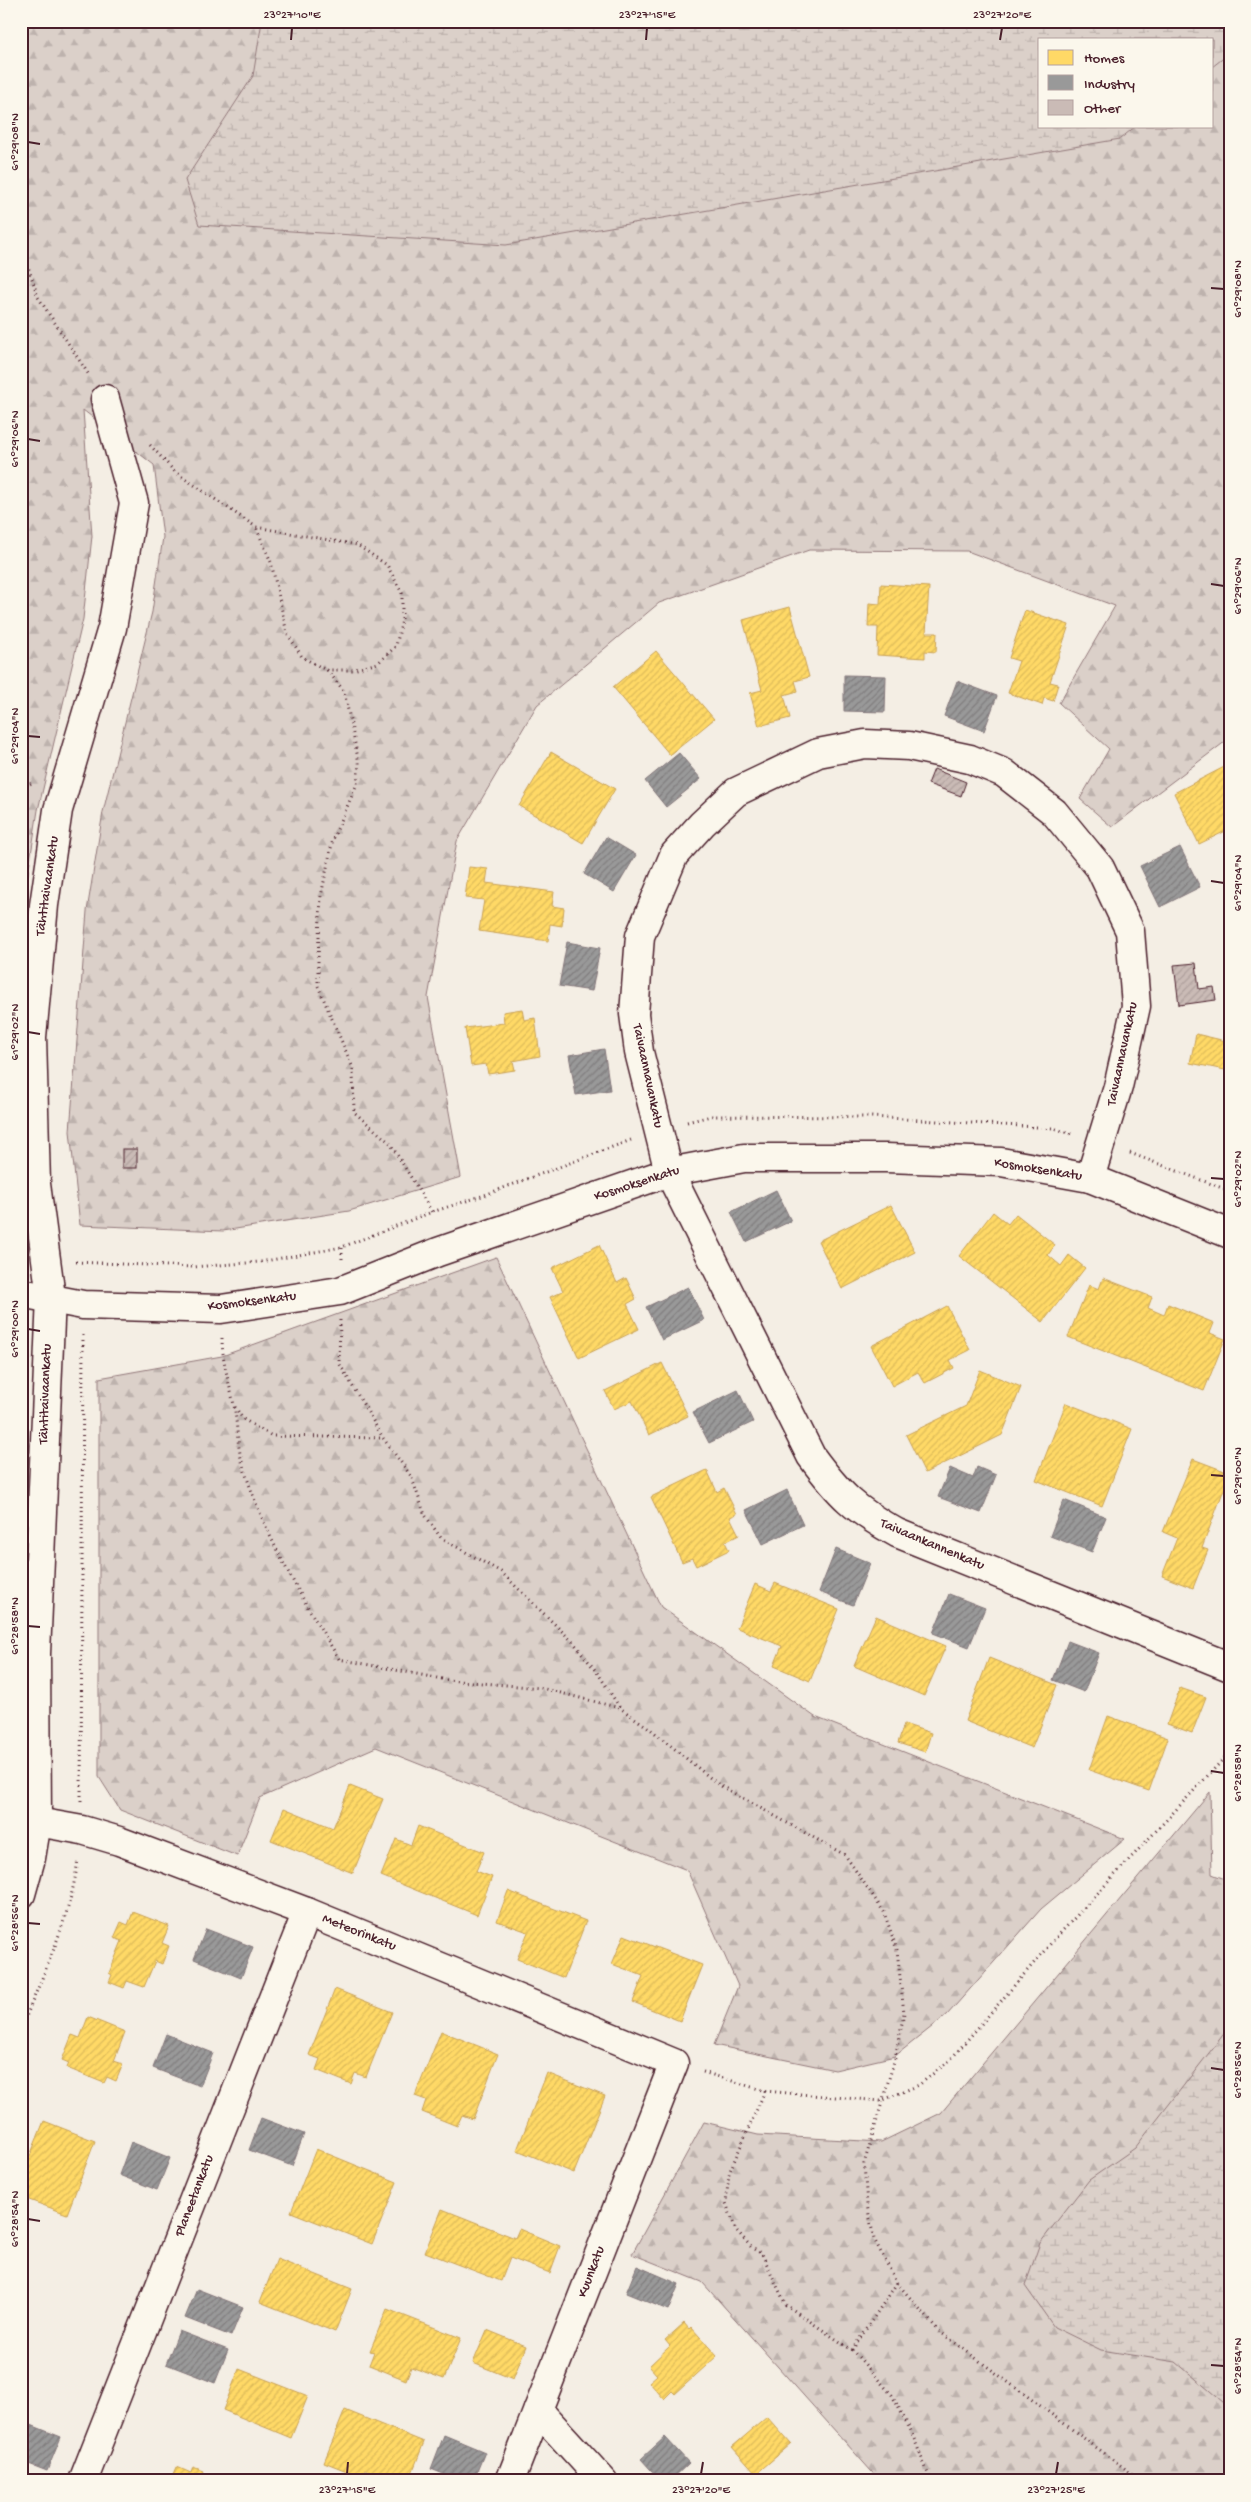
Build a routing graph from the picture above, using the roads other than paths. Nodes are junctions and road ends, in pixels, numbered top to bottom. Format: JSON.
{"nodes":[{"id":1,"x":105,"y":399,"type":"dead end"},
{"id":2,"x":669,"y":1172,"type":"junction"},
{"id":3,"x":1090,"y":1178,"type":"junction"},
{"id":4,"x":1230,"y":1234,"type":"edge"},
{"id":5,"x":21,"y":1293,"type":"edge"},
{"id":6,"x":50,"y":1297,"type":"junction"},
{"id":7,"x":1230,"y":1667,"type":"edge"},
{"id":8,"x":37,"y":1822,"type":"junction"},
{"id":9,"x":21,"y":1894,"type":"edge"},
{"id":10,"x":307,"y":1912,"type":"junction"},
{"id":11,"x":674,"y":2062,"type":"joint"},
{"id":12,"x":538,"y":2410,"type":"junction"},
{"id":13,"x":82,"y":2481,"type":"edge"},
{"id":14,"x":510,"y":2481,"type":"edge"},
{"id":15,"x":603,"y":2481,"type":"edge"}],
"edges":[{"from":1,"to":6,"type":"street","name":"Tähtitaivaankatu"},
{"from":2,"to":3,"type":"street","name":"Kosmoksenkatu"},
{"from":2,"to":3,"type":"street","name":"Taivaannavankatu"},
{"from":2,"to":6,"type":"street","name":"Kosmoksenkatu"},
{"from":2,"to":7,"type":"street","name":"Taivaankannenkatu"},
{"from":3,"to":4,"type":"street","name":"Kosmoksenkatu"},
{"from":5,"to":6,"type":"street","name":"Kosmoksenkatu"},
{"from":6,"to":8,"type":"street","name":"Tähtitaivaankatu"},
{"from":8,"to":9,"type":"street","name":"Tähtitaivaankatu"},
{"from":8,"to":10,"type":"street","name":"Meteorinkatu"},
{"from":10,"to":11,"type":"street","name":"Meteorinkatu"},
{"from":10,"to":13,"type":"street","name":"Planeetankatu"},
{"from":11,"to":12,"type":"street","name":"Kuunkatu"},
{"from":12,"to":14,"type":"street","name":"Kuunkatu"},
{"from":12,"to":15,"type":"street"}]}
